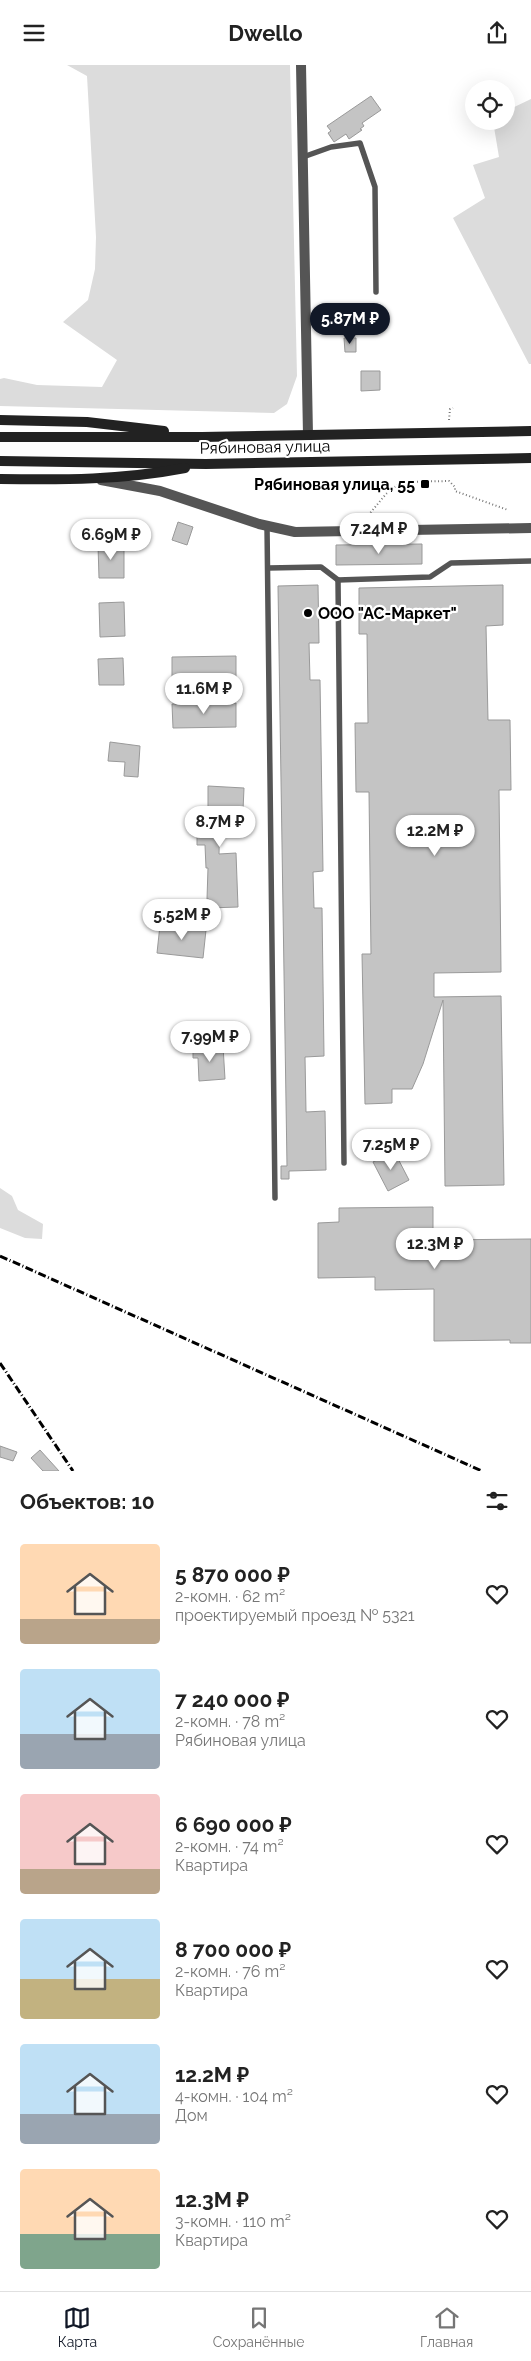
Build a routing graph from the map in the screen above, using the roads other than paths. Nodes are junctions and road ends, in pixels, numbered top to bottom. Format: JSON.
{"nodes":[{"id":1,"x":301,"y":65,"type":"edge"},
{"id":2,"x":303,"y":157,"type":"junction"},
{"id":3,"x":376,"y":292,"type":"dead end"},
{"id":4,"x":0,"y":420,"type":"edge"},
{"id":5,"x":531,"y":431,"type":"edge"},
{"id":6,"x":308,"y":435,"type":"junction"},
{"id":7,"x":0,"y":437,"type":"edge"},
{"id":8,"x":202,"y":437,"type":"junction"},
{"id":9,"x":531,"y":458,"type":"edge"},
{"id":10,"x":0,"y":461,"type":"edge"},
{"id":11,"x":206,"y":463,"type":"junction"},
{"id":12,"x":0,"y":479,"type":"edge"},
{"id":13,"x":97,"y":480,"type":"junction"},
{"id":14,"x":267,"y":526,"type":"junction"},
{"id":15,"x":531,"y":528,"type":"edge"},
{"id":16,"x":531,"y":561,"type":"edge"},
{"id":17,"x":268,"y":568,"type":"junction"},
{"id":18,"x":338,"y":580,"type":"junction"},
{"id":19,"x":344,"y":1163,"type":"dead end"},
{"id":20,"x":275,"y":1198,"type":"dead end"}],
"edges":[{"from":1,"to":2,"type":"street"},
{"from":2,"to":3,"type":"lane"},
{"from":2,"to":6,"type":"street"},
{"from":4,"to":8,"type":"main road"},
{"from":5,"to":6,"type":"main road","name":"Рябиновая улица"},
{"from":6,"to":8,"type":"main road","name":"Рябиновая улица"},
{"from":7,"to":8,"type":"main road","name":"Рябиновая улица"},
{"from":9,"to":11,"type":"main road","name":"Рябиновая улица"},
{"from":10,"to":11,"type":"main road","name":"Рябиновая улица"},
{"from":11,"to":13,"type":"main road"},
{"from":12,"to":13,"type":"main road"},
{"from":13,"to":14,"type":"street"},
{"from":14,"to":15,"type":"street"},
{"from":14,"to":17,"type":"lane"},
{"from":16,"to":18,"type":"lane"},
{"from":17,"to":18,"type":"lane"},
{"from":17,"to":20,"type":"lane"},
{"from":18,"to":19,"type":"lane"}]}
